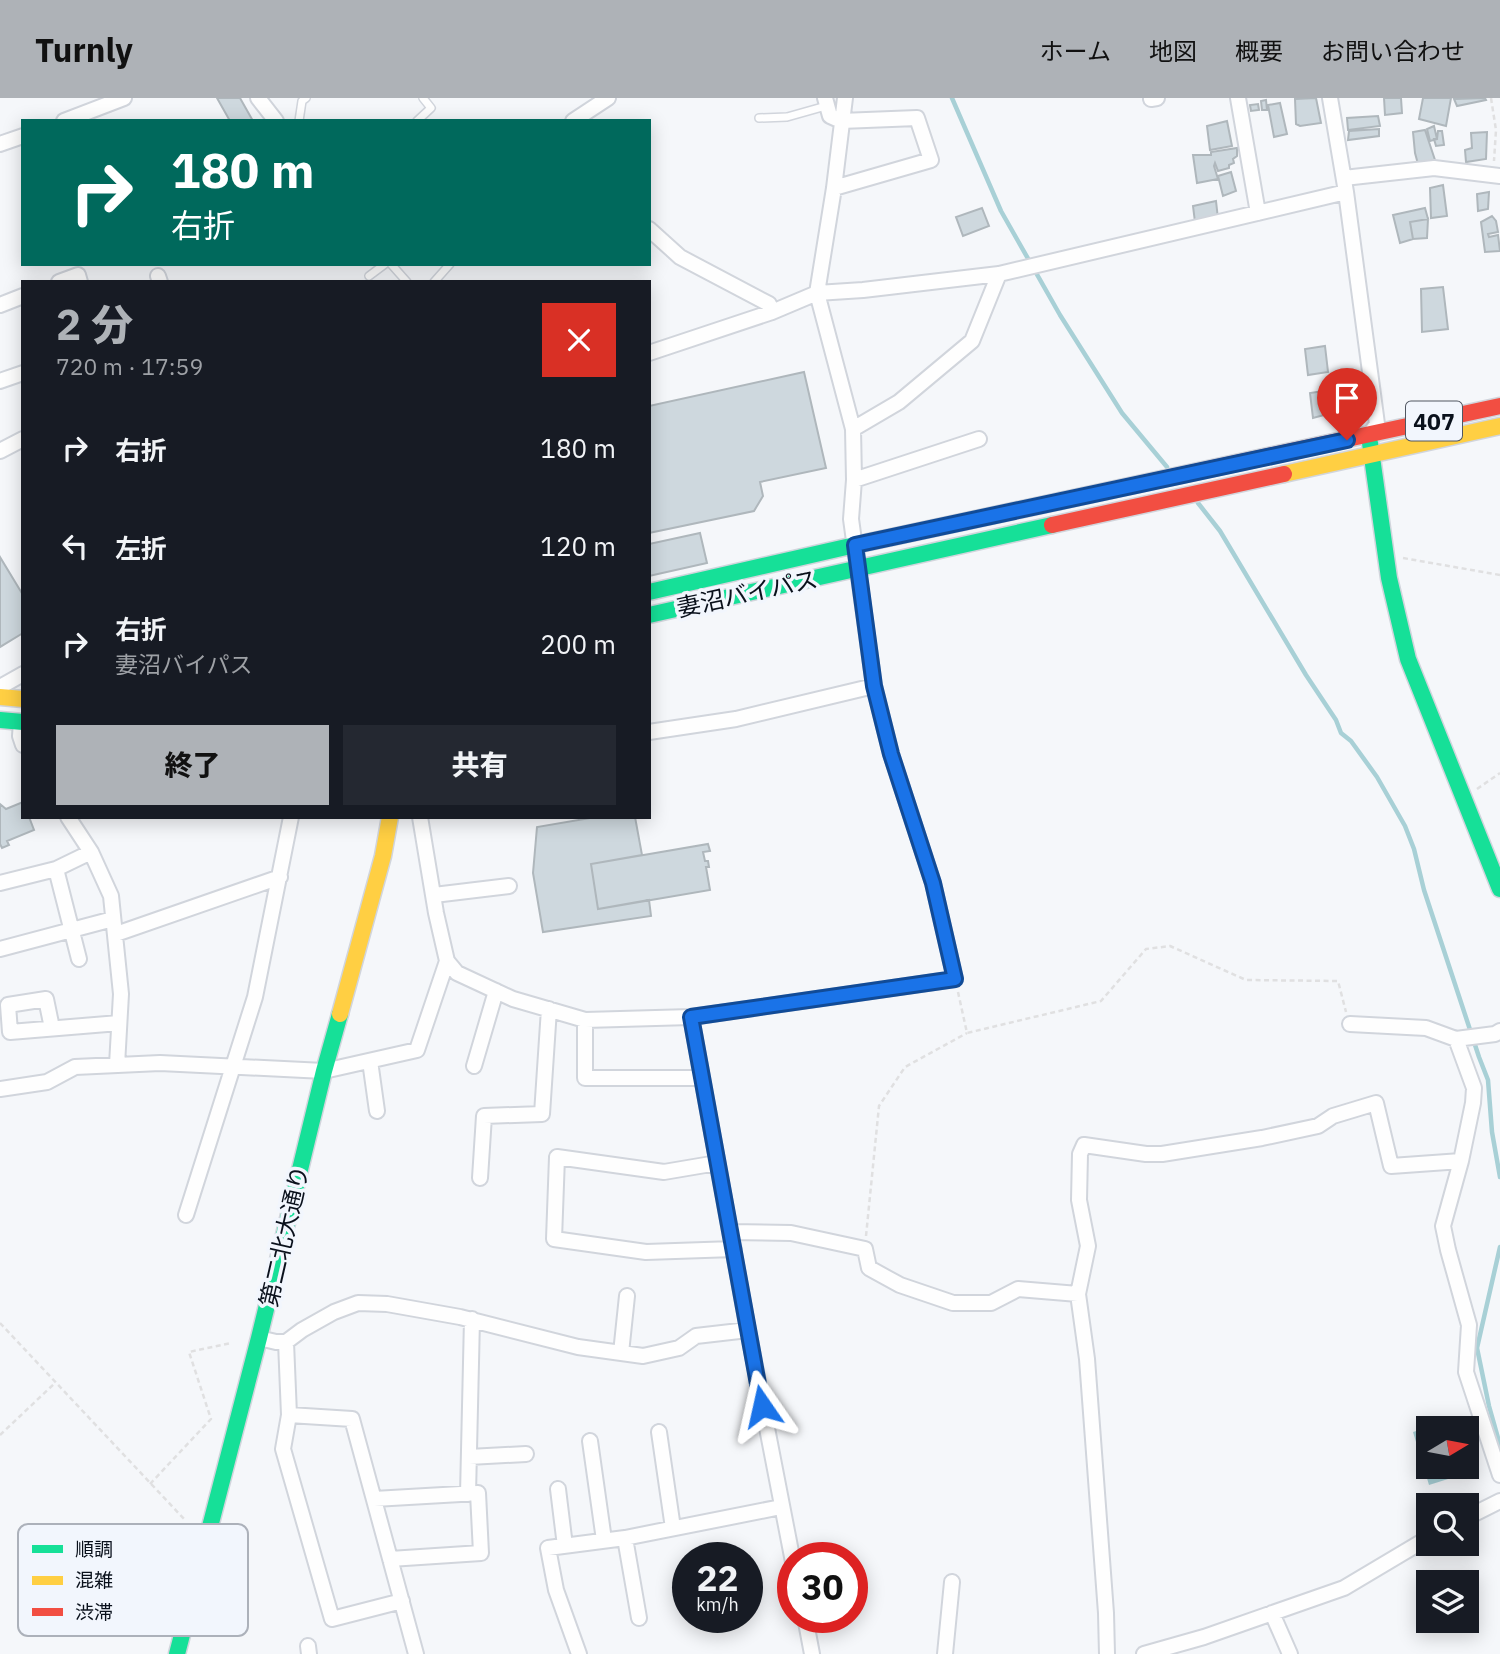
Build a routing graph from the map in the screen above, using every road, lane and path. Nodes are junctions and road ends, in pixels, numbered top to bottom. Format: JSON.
{"nodes":[{"id":1,"x":124,"y":98,"type":"edge"},
{"id":2,"x":258,"y":98,"type":"edge"},
{"id":3,"x":306,"y":98,"type":"edge"},
{"id":4,"x":423,"y":98,"type":"edge"},
{"id":5,"x":607,"y":98,"type":"edge"},
{"id":6,"x":845,"y":98,"type":"edge"},
{"id":7,"x":1238,"y":98,"type":"edge"},
{"id":8,"x":1330,"y":98,"type":"edge"},
{"id":9,"x":1491,"y":98,"type":"edge"},
{"id":10,"x":825,"y":102,"type":"edge"},
{"id":11,"x":106,"y":105,"type":"junction"},
{"id":12,"x":583,"y":118,"type":"edge"},
{"id":13,"x":759,"y":118,"type":"dead end"},
{"id":14,"x":69,"y":119,"type":"edge"},
{"id":15,"x":110,"y":119,"type":"edge"},
{"id":16,"x":274,"y":119,"type":"edge"},
{"id":17,"x":299,"y":119,"type":"edge"},
{"id":18,"x":419,"y":119,"type":"edge"},
{"id":19,"x":841,"y":121,"type":"junction"},
{"id":20,"x":21,"y":137,"type":"edge"},
{"id":21,"x":0,"y":144,"type":"edge"},
{"id":22,"x":1497,"y":176,"type":"edge"},
{"id":23,"x":1345,"y":185,"type":"junction"},
{"id":24,"x":834,"y":188,"type":"junction"},
{"id":25,"x":1258,"y":213,"type":"junction"},
{"id":26,"x":651,"y":231,"type":"edge"},
{"id":27,"x":382,"y":266,"type":"edge"},
{"id":28,"x":393,"y":266,"type":"edge"},
{"id":29,"x":448,"y":266,"type":"edge"},
{"id":30,"x":999,"y":274,"type":"junction"},
{"id":31,"x":369,"y":276,"type":"dead end"},
{"id":32,"x":64,"y":280,"type":"edge"},
{"id":33,"x":79,"y":280,"type":"edge"},
{"id":34,"x":405,"y":280,"type":"edge"},
{"id":35,"x":436,"y":280,"type":"edge"},
{"id":36,"x":817,"y":293,"type":"junction"},
{"id":37,"x":21,"y":297,"type":"edge"},
{"id":38,"x":0,"y":305,"type":"edge"},
{"id":39,"x":772,"y":312,"type":"junction"},
{"id":40,"x":651,"y":353,"type":"edge"},
{"id":41,"x":21,"y":374,"type":"edge"},
{"id":42,"x":0,"y":381,"type":"edge"},
{"id":43,"x":1500,"y":406,"type":"edge"},
{"id":44,"x":1500,"y":426,"type":"edge"},
{"id":45,"x":853,"y":429,"type":"junction"},
{"id":46,"x":1369,"y":435,"type":"junction"},
{"id":47,"x":979,"y":439,"type":"dead end"},
{"id":48,"x":21,"y":440,"type":"edge"},
{"id":49,"x":0,"y":451,"type":"edge"},
{"id":50,"x":1372,"y":455,"type":"junction"},
{"id":51,"x":854,"y":480,"type":"junction"},
{"id":52,"x":855,"y":545,"type":"junction"},
{"id":53,"x":1384,"y":555,"type":"junction"},
{"id":54,"x":858,"y":569,"type":"junction"},
{"id":55,"x":1500,"y":575,"type":"edge"},
{"id":56,"x":651,"y":592,"type":"edge"},
{"id":57,"x":651,"y":614,"type":"edge"},
{"id":58,"x":21,"y":675,"type":"edge"},
{"id":59,"x":874,"y":686,"type":"junction"},
{"id":60,"x":0,"y":687,"type":"edge"},
{"id":61,"x":0,"y":697,"type":"edge"},
{"id":62,"x":21,"y":699,"type":"edge"},
{"id":63,"x":0,"y":720,"type":"edge"},
{"id":64,"x":21,"y":722,"type":"edge"},
{"id":65,"x":651,"y":732,"type":"edge"},
{"id":66,"x":1500,"y":773,"type":"edge"},
{"id":67,"x":1463,"y":798,"type":"junction"},
{"id":68,"x":69,"y":819,"type":"edge"},
{"id":69,"x":291,"y":819,"type":"edge"},
{"id":70,"x":390,"y":819,"type":"edge"},
{"id":71,"x":420,"y":819,"type":"edge"},
{"id":72,"x":91,"y":852,"type":"junction"},
{"id":73,"x":56,"y":869,"type":"junction"},
{"id":74,"x":280,"y":877,"type":"junction"},
{"id":75,"x":0,"y":883,"type":"edge"},
{"id":76,"x":509,"y":886,"type":"dead end"},
{"id":77,"x":1500,"y":889,"type":"edge"},
{"id":78,"x":434,"y":895,"type":"junction"},
{"id":79,"x":113,"y":919,"type":"junction"},
{"id":80,"x":72,"y":930,"type":"junction"},
{"id":81,"x":116,"y":934,"type":"junction"},
{"id":82,"x":0,"y":949,"type":"edge"},
{"id":83,"x":79,"y":959,"type":"dead end"},
{"id":84,"x":447,"y":961,"type":"junction"},
{"id":85,"x":955,"y":979,"type":"junction"},
{"id":86,"x":496,"y":991,"type":"junction"},
{"id":87,"x":549,"y":1009,"type":"junction"},
{"id":88,"x":691,"y":1017,"type":"junction"},
{"id":89,"x":585,"y":1020,"type":"junction"},
{"id":90,"x":120,"y":1023,"type":"junction"},
{"id":91,"x":1350,"y":1024,"type":"joint"},
{"id":92,"x":52,"y":1028,"type":"dead end"},
{"id":93,"x":1500,"y":1031,"type":"edge"},
{"id":94,"x":967,"y":1033,"type":"junction"},
{"id":95,"x":1459,"y":1038,"type":"junction"},
{"id":96,"x":370,"y":1060,"type":"junction"},
{"id":97,"x":117,"y":1065,"type":"junction"},
{"id":98,"x":474,"y":1066,"type":"dead end"},
{"id":99,"x":233,"y":1067,"type":"junction"},
{"id":100,"x":324,"y":1071,"type":"junction"},
{"id":101,"x":701,"y":1078,"type":"junction"},
{"id":102,"x":0,"y":1088,"type":"edge"},
{"id":103,"x":377,"y":1111,"type":"dead end"},
{"id":104,"x":1461,"y":1161,"type":"junction"},
{"id":105,"x":717,"y":1163,"type":"junction"},
{"id":106,"x":480,"y":1178,"type":"dead end"},
{"id":107,"x":186,"y":1215,"type":"dead end"},
{"id":108,"x":730,"y":1232,"type":"junction"},
{"id":109,"x":734,"y":1249,"type":"junction"},
{"id":110,"x":865,"y":1249,"type":"junction"},
{"id":111,"x":1078,"y":1294,"type":"junction"},
{"id":112,"x":627,"y":1296,"type":"dead end"},
{"id":113,"x":472,"y":1320,"type":"junction"},
{"id":114,"x":0,"y":1323,"type":"edge"},
{"id":115,"x":748,"y":1330,"type":"junction"},
{"id":116,"x":259,"y":1338,"type":"junction"},
{"id":117,"x":286,"y":1342,"type":"junction"},
{"id":118,"x":231,"y":1343,"type":"dead end"},
{"id":119,"x":621,"y":1353,"type":"junction"},
{"id":120,"x":55,"y":1383,"type":"junction"},
{"id":121,"x":289,"y":1415,"type":"junction"},
{"id":122,"x":659,"y":1432,"type":"dead end"},
{"id":123,"x":0,"y":1435,"type":"edge"},
{"id":124,"x":590,"y":1441,"type":"dead end"},
{"id":125,"x":526,"y":1454,"type":"dead end"},
{"id":126,"x":469,"y":1457,"type":"junction"},
{"id":127,"x":1500,"y":1475,"type":"edge"},
{"id":128,"x":150,"y":1485,"type":"junction"},
{"id":129,"x":558,"y":1489,"type":"dead end"},
{"id":130,"x":468,"y":1494,"type":"junction"},
{"id":131,"x":374,"y":1499,"type":"junction"},
{"id":132,"x":1500,"y":1501,"type":"edge"},
{"id":133,"x":781,"y":1507,"type":"junction"},
{"id":134,"x":1479,"y":1512,"type":"edge"},
{"id":135,"x":185,"y":1520,"type":"dead end"},
{"id":136,"x":210,"y":1524,"type":"edge"},
{"id":137,"x":673,"y":1528,"type":"junction"},
{"id":138,"x":625,"y":1538,"type":"junction"},
{"id":139,"x":604,"y":1540,"type":"junction"},
{"id":140,"x":789,"y":1542,"type":"edge"},
{"id":141,"x":565,"y":1545,"type":"junction"},
{"id":142,"x":1416,"y":1545,"type":"edge"},
{"id":143,"x":390,"y":1559,"type":"junction"},
{"id":144,"x":952,"y":1582,"type":"dead end"},
{"id":145,"x":402,"y":1601,"type":"junction"},
{"id":146,"x":1272,"y":1613,"type":"junction"},
{"id":147,"x":639,"y":1618,"type":"dead end"},
{"id":148,"x":808,"y":1633,"type":"edge"},
{"id":149,"x":181,"y":1636,"type":"edge"},
{"id":150,"x":177,"y":1654,"type":"edge"},
{"id":151,"x":416,"y":1654,"type":"edge"},
{"id":152,"x":579,"y":1654,"type":"edge"},
{"id":153,"x":813,"y":1654,"type":"edge"},
{"id":154,"x":945,"y":1654,"type":"edge"},
{"id":155,"x":1107,"y":1654,"type":"edge"},
{"id":156,"x":1144,"y":1654,"type":"edge"},
{"id":157,"x":1290,"y":1654,"type":"edge"}],
"edges":[{"from":1,"to":11,"type":"street"},
{"from":2,"to":16,"type":"street"},
{"from":3,"to":17,"type":"lane"},
{"from":4,"to":18,"type":"lane"},
{"from":5,"to":12,"type":"street"},
{"from":6,"to":19,"type":"street"},
{"from":7,"to":25,"type":"street"},
{"from":8,"to":23,"type":"street"},
{"from":9,"to":22,"type":"path"},
{"from":10,"to":13,"type":"lane"},
{"from":10,"to":19,"type":"street"},
{"from":11,"to":14,"type":"street"},
{"from":11,"to":15,"type":"street"},
{"from":19,"to":24,"type":"street"},
{"from":19,"to":24,"type":"street"},
{"from":20,"to":21,"type":"street"},
{"from":22,"to":23,"type":"street"},
{"from":23,"to":25,"type":"street"},
{"from":23,"to":46,"type":"street"},
{"from":24,"to":36,"type":"street"},
{"from":25,"to":30,"type":"street"},
{"from":26,"to":39,"type":"street"},
{"from":27,"to":31,"type":"lane"},
{"from":28,"to":34,"type":"lane"},
{"from":29,"to":35,"type":"lane"},
{"from":30,"to":36,"type":"street"},
{"from":30,"to":45,"type":"street"},
{"from":32,"to":33,"type":"street"},
{"from":36,"to":39,"type":"street"},
{"from":36,"to":45,"type":"street"},
{"from":37,"to":38,"type":"street"},
{"from":39,"to":40,"type":"street"},
{"from":41,"to":42,"type":"street"},
{"from":43,"to":46,"type":"main road","name":"妻沼バイパス","number":"407"},
{"from":44,"to":50,"type":"main road","name":"妻沼バイパス","number":"407"},
{"from":45,"to":51,"type":"street"},
{"from":46,"to":50,"type":"main road"},
{"from":46,"to":52,"type":"main road","name":"妻沼バイパス","number":"407"},
{"from":47,"to":51,"type":"street"},
{"from":48,"to":49,"type":"street"},
{"from":50,"to":53,"type":"main road"},
{"from":50,"to":54,"type":"main road","name":"妻沼バイパス","number":"407"},
{"from":51,"to":52,"type":"street"},
{"from":52,"to":54,"type":"street"},
{"from":52,"to":56,"type":"main road","name":"妻沼バイパス","number":"407"},
{"from":53,"to":55,"type":"path"},
{"from":53,"to":67,"type":"main road"},
{"from":54,"to":57,"type":"main road","name":"妻沼バイパス","number":"407"},
{"from":54,"to":59,"type":"street"},
{"from":58,"to":60,"type":"street"},
{"from":59,"to":65,"type":"street"},
{"from":59,"to":85,"type":"street"},
{"from":61,"to":62,"type":"main road"},
{"from":63,"to":64,"type":"main road"},
{"from":66,"to":67,"type":"path"},
{"from":67,"to":77,"type":"main road"},
{"from":68,"to":72,"type":"street"},
{"from":69,"to":74,"type":"street"},
{"from":70,"to":100,"type":"main road","name":"第二北大通り"},
{"from":71,"to":78,"type":"street"},
{"from":72,"to":73,"type":"street"},
{"from":72,"to":79,"type":"street"},
{"from":73,"to":75,"type":"street"},
{"from":73,"to":80,"type":"street"},
{"from":74,"to":81,"type":"street"},
{"from":74,"to":99,"type":"street"},
{"from":76,"to":78,"type":"street"},
{"from":78,"to":84,"type":"street"},
{"from":79,"to":80,"type":"street"},
{"from":79,"to":81,"type":"street"},
{"from":80,"to":82,"type":"street"},
{"from":80,"to":83,"type":"street"},
{"from":81,"to":90,"type":"street"},
{"from":84,"to":86,"type":"street"},
{"from":84,"to":96,"type":"street"},
{"from":85,"to":88,"type":"street"},
{"from":85,"to":94,"type":"path"},
{"from":86,"to":87,"type":"street"},
{"from":86,"to":98,"type":"street"},
{"from":87,"to":89,"type":"street"},
{"from":87,"to":106,"type":"street"},
{"from":88,"to":89,"type":"street"},
{"from":88,"to":101,"type":"street"},
{"from":89,"to":101,"type":"street"},
{"from":90,"to":92,"type":"street"},
{"from":90,"to":97,"type":"street"},
{"from":91,"to":94,"type":"path"},
{"from":91,"to":95,"type":"street"},
{"from":93,"to":95,"type":"street"},
{"from":94,"to":110,"type":"path"},
{"from":95,"to":104,"type":"street"},
{"from":96,"to":100,"type":"street"},
{"from":96,"to":103,"type":"street"},
{"from":97,"to":99,"type":"street"},
{"from":97,"to":102,"type":"street"},
{"from":99,"to":100,"type":"street"},
{"from":99,"to":107,"type":"street"},
{"from":100,"to":116,"type":"main road","name":"第二北大通り"},
{"from":101,"to":105,"type":"street"},
{"from":104,"to":111,"type":"street"},
{"from":104,"to":127,"type":"street"},
{"from":105,"to":108,"type":"street"},
{"from":105,"to":109,"type":"street"},
{"from":108,"to":109,"type":"street"},
{"from":108,"to":110,"type":"street"},
{"from":109,"to":115,"type":"street"},
{"from":110,"to":111,"type":"street"},
{"from":111,"to":155,"type":"street"},
{"from":112,"to":119,"type":"street"},
{"from":113,"to":117,"type":"street"},
{"from":113,"to":119,"type":"street"},
{"from":113,"to":126,"type":"street"},
{"from":114,"to":120,"type":"path"},
{"from":115,"to":119,"type":"street"},
{"from":115,"to":133,"type":"street"},
{"from":116,"to":117,"type":"street"},
{"from":116,"to":136,"type":"main road","name":"第二北大通り"},
{"from":117,"to":121,"type":"street"},
{"from":118,"to":128,"type":"path"},
{"from":120,"to":123,"type":"path"},
{"from":120,"to":128,"type":"path"},
{"from":121,"to":131,"type":"street"},
{"from":121,"to":145,"type":"street"},
{"from":122,"to":137,"type":"street"},
{"from":124,"to":139,"type":"street"},
{"from":125,"to":126,"type":"street"},
{"from":126,"to":130,"type":"street"},
{"from":128,"to":135,"type":"path"},
{"from":129,"to":141,"type":"street"},
{"from":130,"to":131,"type":"street"},
{"from":130,"to":143,"type":"street"},
{"from":131,"to":143,"type":"street"},
{"from":132,"to":134,"type":"street"},
{"from":133,"to":137,"type":"street"},
{"from":133,"to":140,"type":"street"},
{"from":137,"to":138,"type":"street"},
{"from":138,"to":139,"type":"street"},
{"from":138,"to":147,"type":"street"},
{"from":139,"to":141,"type":"street"},
{"from":141,"to":152,"type":"street"},
{"from":142,"to":146,"type":"street"},
{"from":143,"to":145,"type":"street"},
{"from":144,"to":154,"type":"street"},
{"from":145,"to":151,"type":"street"},
{"from":146,"to":156,"type":"street"},
{"from":146,"to":157,"type":"street"},
{"from":148,"to":153,"type":"street"},
{"from":149,"to":150,"type":"main road","name":"第二北大通り"}]}
